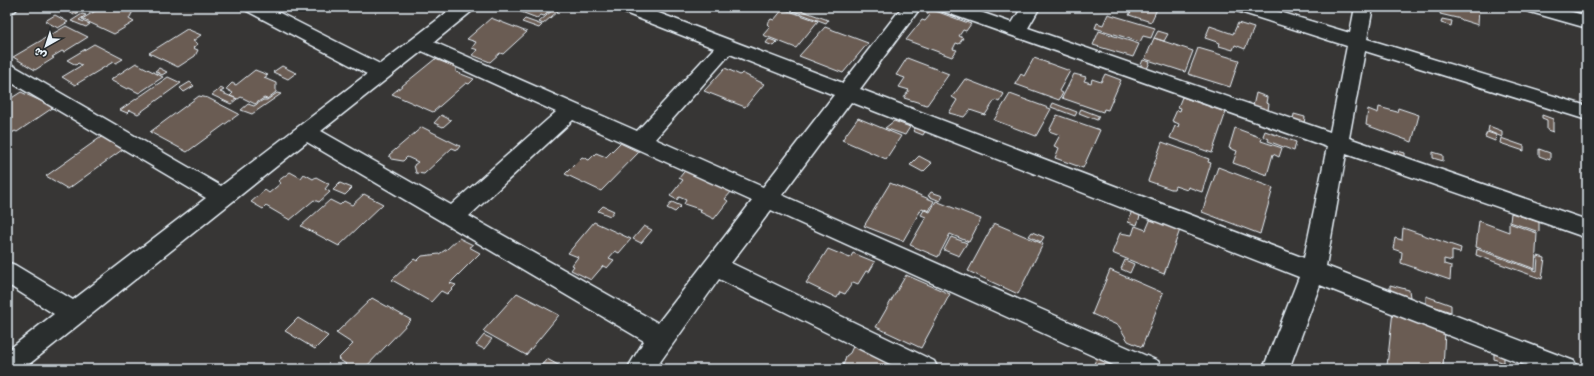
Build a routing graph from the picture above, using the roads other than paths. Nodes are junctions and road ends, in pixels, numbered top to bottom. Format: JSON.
{"nodes":[{"id":1,"x":252,"y":7,"type":"edge"},
{"id":2,"x":464,"y":7,"type":"edge"},
{"id":3,"x":626,"y":7,"type":"edge"},
{"id":4,"x":912,"y":7,"type":"edge"},
{"id":5,"x":948,"y":7,"type":"edge"},
{"id":6,"x":1031,"y":7,"type":"edge"},
{"id":7,"x":1243,"y":7,"type":"edge"},
{"id":8,"x":1364,"y":7,"type":"edge"},
{"id":9,"x":1533,"y":7,"type":"edge"},
{"id":10,"x":1587,"y":22,"type":"edge"},
{"id":11,"x":1017,"y":31,"type":"junction"},
{"id":12,"x":1357,"y":42,"type":"junction"},
{"id":13,"x":420,"y":43,"type":"junction"},
{"id":14,"x":726,"y":46,"type":"junction"},
{"id":15,"x":7,"y":71,"type":"edge"},
{"id":16,"x":381,"y":73,"type":"junction"},
{"id":17,"x":848,"y":92,"type":"junction"},
{"id":18,"x":571,"y":110,"type":"junction"},
{"id":19,"x":1587,"y":113,"type":"edge"},
{"id":20,"x":306,"y":132,"type":"junction"},
{"id":21,"x":641,"y":141,"type":"junction"},
{"id":22,"x":1338,"y":142,"type":"junction"},
{"id":23,"x":222,"y":197,"type":"junction"},
{"id":24,"x":766,"y":198,"type":"junction"},
{"id":25,"x":453,"y":217,"type":"junction"},
{"id":26,"x":1587,"y":229,"type":"edge"},
{"id":27,"x":715,"y":266,"type":"junction"},
{"id":28,"x":7,"y":272,"type":"edge"},
{"id":29,"x":1313,"y":272,"type":"junction"},
{"id":30,"x":74,"y":314,"type":"junction"},
{"id":31,"x":661,"y":338,"type":"junction"},
{"id":32,"x":7,"y":366,"type":"edge"},
{"id":33,"x":646,"y":367,"type":"edge"},
{"id":34,"x":925,"y":369,"type":"edge"},
{"id":35,"x":1149,"y":369,"type":"edge"},
{"id":36,"x":1276,"y":369,"type":"edge"},
{"id":37,"x":1565,"y":369,"type":"edge"}],
"edges":[{"from":1,"to":16,"type":"street"},
{"from":2,"to":13,"type":"street"},
{"from":3,"to":14,"type":"street"},
{"from":4,"to":17,"type":"street"},
{"from":5,"to":11,"type":"street"},
{"from":6,"to":11,"type":"street"},
{"from":7,"to":12,"type":"street"},
{"from":8,"to":12,"type":"street"},
{"from":9,"to":10,"type":"street"},
{"from":11,"to":22,"type":"street"},
{"from":12,"to":19,"type":"street"},
{"from":12,"to":22,"type":"street"},
{"from":13,"to":16,"type":"street"},
{"from":13,"to":18,"type":"street"},
{"from":14,"to":17,"type":"street"},
{"from":14,"to":21,"type":"street"},
{"from":15,"to":23,"type":"street"},
{"from":16,"to":20,"type":"street"},
{"from":17,"to":24,"type":"street"},
{"from":17,"to":29,"type":"street"},
{"from":18,"to":21,"type":"street"},
{"from":18,"to":25,"type":"street"},
{"from":20,"to":23,"type":"street"},
{"from":20,"to":25,"type":"street"},
{"from":21,"to":24,"type":"street"},
{"from":22,"to":26,"type":"street"},
{"from":22,"to":29,"type":"street"},
{"from":23,"to":30,"type":"street"},
{"from":24,"to":27,"type":"street"},
{"from":24,"to":35,"type":"street"},
{"from":25,"to":31,"type":"street"},
{"from":27,"to":31,"type":"street"},
{"from":27,"to":34,"type":"street"},
{"from":28,"to":30,"type":"street"},
{"from":29,"to":36,"type":"street"},
{"from":29,"to":37,"type":"street"},
{"from":30,"to":32,"type":"street"},
{"from":31,"to":33,"type":"street"}]}
